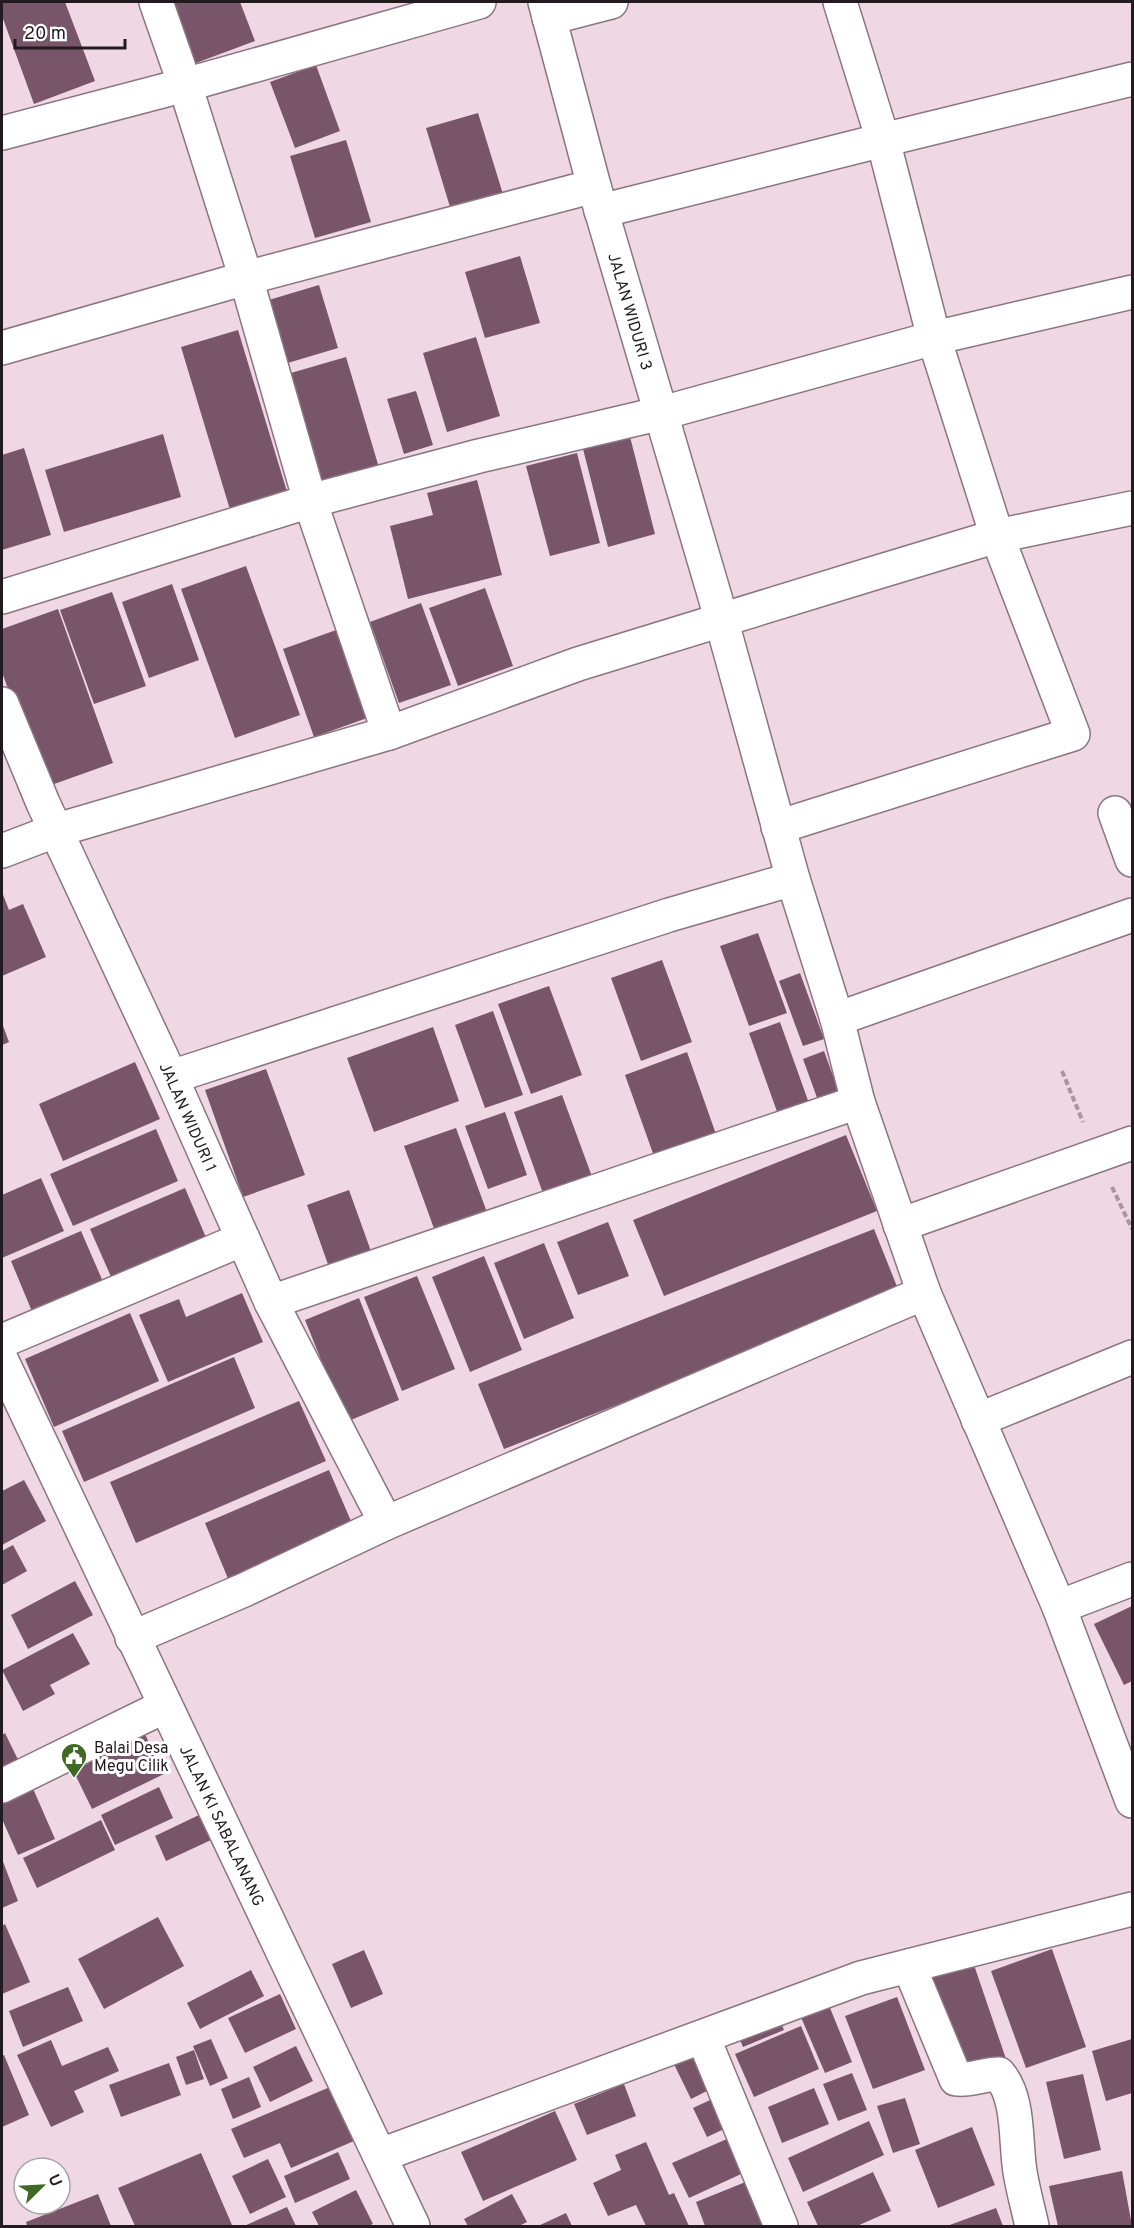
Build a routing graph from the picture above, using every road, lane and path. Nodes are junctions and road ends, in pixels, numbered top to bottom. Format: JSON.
{"nodes":[{"id":1,"x":156,"y":2,"type":"edge"},
{"id":2,"x":479,"y":2,"type":"edge"},
{"id":3,"x":611,"y":2,"type":"edge"},
{"id":4,"x":840,"y":2,"type":"edge"},
{"id":5,"x":547,"y":10,"type":"edge"},
{"id":6,"x":1132,"y":79,"type":"edge"},
{"id":7,"x":185,"y":85,"type":"junction"},
{"id":8,"x":2,"y":133,"type":"edge"},
{"id":9,"x":883,"y":140,"type":"junction"},
{"id":10,"x":597,"y":199,"type":"junction"},
{"id":11,"x":246,"y":278,"type":"junction"},
{"id":12,"x":1132,"y":292,"type":"edge"},
{"id":13,"x":934,"y":339,"type":"junction"},
{"id":14,"x":2,"y":348,"type":"edge"},
{"id":15,"x":662,"y":413,"type":"junction"},
{"id":16,"x":310,"y":501,"type":"junction"},
{"id":17,"x":1132,"y":508,"type":"edge"},
{"id":18,"x":997,"y":536,"type":"junction"},
{"id":19,"x":2,"y":597,"type":"edge"},
{"id":20,"x":720,"y":620,"type":"junction"},
{"id":21,"x":2,"y":704,"type":"edge"},
{"id":22,"x":389,"y":733,"type":"junction"},
{"id":23,"x":1115,"y":813,"type":"dead end"},
{"id":24,"x":778,"y":827,"type":"junction"},
{"id":25,"x":57,"y":830,"type":"junction"},
{"id":26,"x":2,"y":851,"type":"edge"},
{"id":27,"x":1132,"y":860,"type":"edge"},
{"id":28,"x":793,"y":879,"type":"junction"},
{"id":29,"x":1132,"y":915,"type":"edge"},
{"id":30,"x":837,"y":1019,"type":"junction"},
{"id":31,"x":171,"y":1077,"type":"junction"},
{"id":32,"x":858,"y":1102,"type":"junction"},
{"id":33,"x":1132,"y":1143,"type":"edge"},
{"id":34,"x":900,"y":1225,"type":"junction"},
{"id":35,"x":243,"y":1239,"type":"junction"},
{"id":36,"x":924,"y":1293,"type":"junction"},
{"id":37,"x":271,"y":1302,"type":"junction"},
{"id":38,"x":2,"y":1341,"type":"edge"},
{"id":39,"x":1132,"y":1357,"type":"edge"},
{"id":40,"x":2,"y":1361,"type":"edge"},
{"id":41,"x":978,"y":1420,"type":"junction"},
{"id":42,"x":386,"y":1524,"type":"junction"},
{"id":43,"x":1132,"y":1579,"type":"edge"},
{"id":44,"x":1059,"y":1607,"type":"junction"},
{"id":45,"x":132,"y":1638,"type":"junction"},
{"id":46,"x":165,"y":1706,"type":"junction"},
{"id":47,"x":2,"y":1786,"type":"edge"},
{"id":48,"x":1132,"y":1801,"type":"edge"},
{"id":49,"x":1132,"y":1909,"type":"edge"},
{"id":50,"x":909,"y":1966,"type":"junction"},
{"id":51,"x":704,"y":2037,"type":"junction"},
{"id":52,"x":381,"y":2155,"type":"junction"},
{"id":53,"x":413,"y":2226,"type":"edge"},
{"id":54,"x":781,"y":2226,"type":"edge"},
{"id":55,"x":1032,"y":2226,"type":"edge"}],
"edges":[{"from":1,"to":7,"type":"street"},
{"from":2,"to":7,"type":"street"},
{"from":3,"to":5,"type":"street"},
{"from":4,"to":9,"type":"street"},
{"from":5,"to":10,"type":"street","name":"JALAN WIDURI 3"},
{"from":6,"to":9,"type":"street"},
{"from":7,"to":8,"type":"street"},
{"from":7,"to":11,"type":"street"},
{"from":9,"to":10,"type":"street"},
{"from":9,"to":13,"type":"street"},
{"from":10,"to":11,"type":"street"},
{"from":10,"to":15,"type":"street","name":"JALAN WIDURI 3"},
{"from":11,"to":14,"type":"street"},
{"from":11,"to":16,"type":"street"},
{"from":12,"to":13,"type":"street"},
{"from":13,"to":15,"type":"street"},
{"from":13,"to":18,"type":"street"},
{"from":15,"to":16,"type":"street"},
{"from":15,"to":20,"type":"street","name":"JALAN WIDURI 3"},
{"from":16,"to":19,"type":"street"},
{"from":16,"to":22,"type":"street"},
{"from":17,"to":18,"type":"street"},
{"from":18,"to":20,"type":"street"},
{"from":18,"to":24,"type":"street"},
{"from":20,"to":22,"type":"street"},
{"from":20,"to":24,"type":"street","name":"JALAN WIDURI 3"},
{"from":21,"to":25,"type":"street","name":"JALAN WIDURI 1"},
{"from":22,"to":25,"type":"street"},
{"from":23,"to":27,"type":"street"},
{"from":24,"to":28,"type":"street","name":"JALAN WIDURI 3"},
{"from":25,"to":26,"type":"street"},
{"from":25,"to":31,"type":"street","name":"JALAN WIDURI 1"},
{"from":28,"to":30,"type":"street","name":"JALAN WIDURI 3"},
{"from":28,"to":31,"type":"street"},
{"from":29,"to":30,"type":"street"},
{"from":30,"to":32,"type":"street","name":"JALAN WIDURI 3"},
{"from":31,"to":35,"type":"street","name":"JALAN WIDURI 1"},
{"from":32,"to":34,"type":"street","name":"JALAN WIDURI 3"},
{"from":32,"to":37,"type":"street"},
{"from":33,"to":34,"type":"street"},
{"from":34,"to":36,"type":"street","name":"JALAN WIDURI 3"},
{"from":35,"to":37,"type":"street","name":"JALAN WIDURI 1"},
{"from":35,"to":38,"type":"street"},
{"from":36,"to":41,"type":"street","name":"JALAN WIDURI 3"},
{"from":36,"to":42,"type":"street"},
{"from":37,"to":42,"type":"street","name":"JALAN WIDURI 1"},
{"from":39,"to":41,"type":"street"},
{"from":40,"to":45,"type":"street","name":"JALAN KI SABALANANG"},
{"from":41,"to":44,"type":"street","name":"JALAN WIDURI 3"},
{"from":42,"to":45,"type":"street"},
{"from":43,"to":44,"type":"street"},
{"from":44,"to":48,"type":"street","name":"JALAN WIDURI 3"},
{"from":45,"to":46,"type":"street","name":"JALAN KI SABALANANG"},
{"from":46,"to":47,"type":"street"},
{"from":46,"to":52,"type":"street","name":"JALAN KI SABALANANG"},
{"from":49,"to":50,"type":"street"},
{"from":50,"to":51,"type":"street"},
{"from":50,"to":55,"type":"street"},
{"from":51,"to":52,"type":"street"},
{"from":51,"to":54,"type":"street"},
{"from":52,"to":53,"type":"street","name":"JALAN KI SABALANANG"}]}
